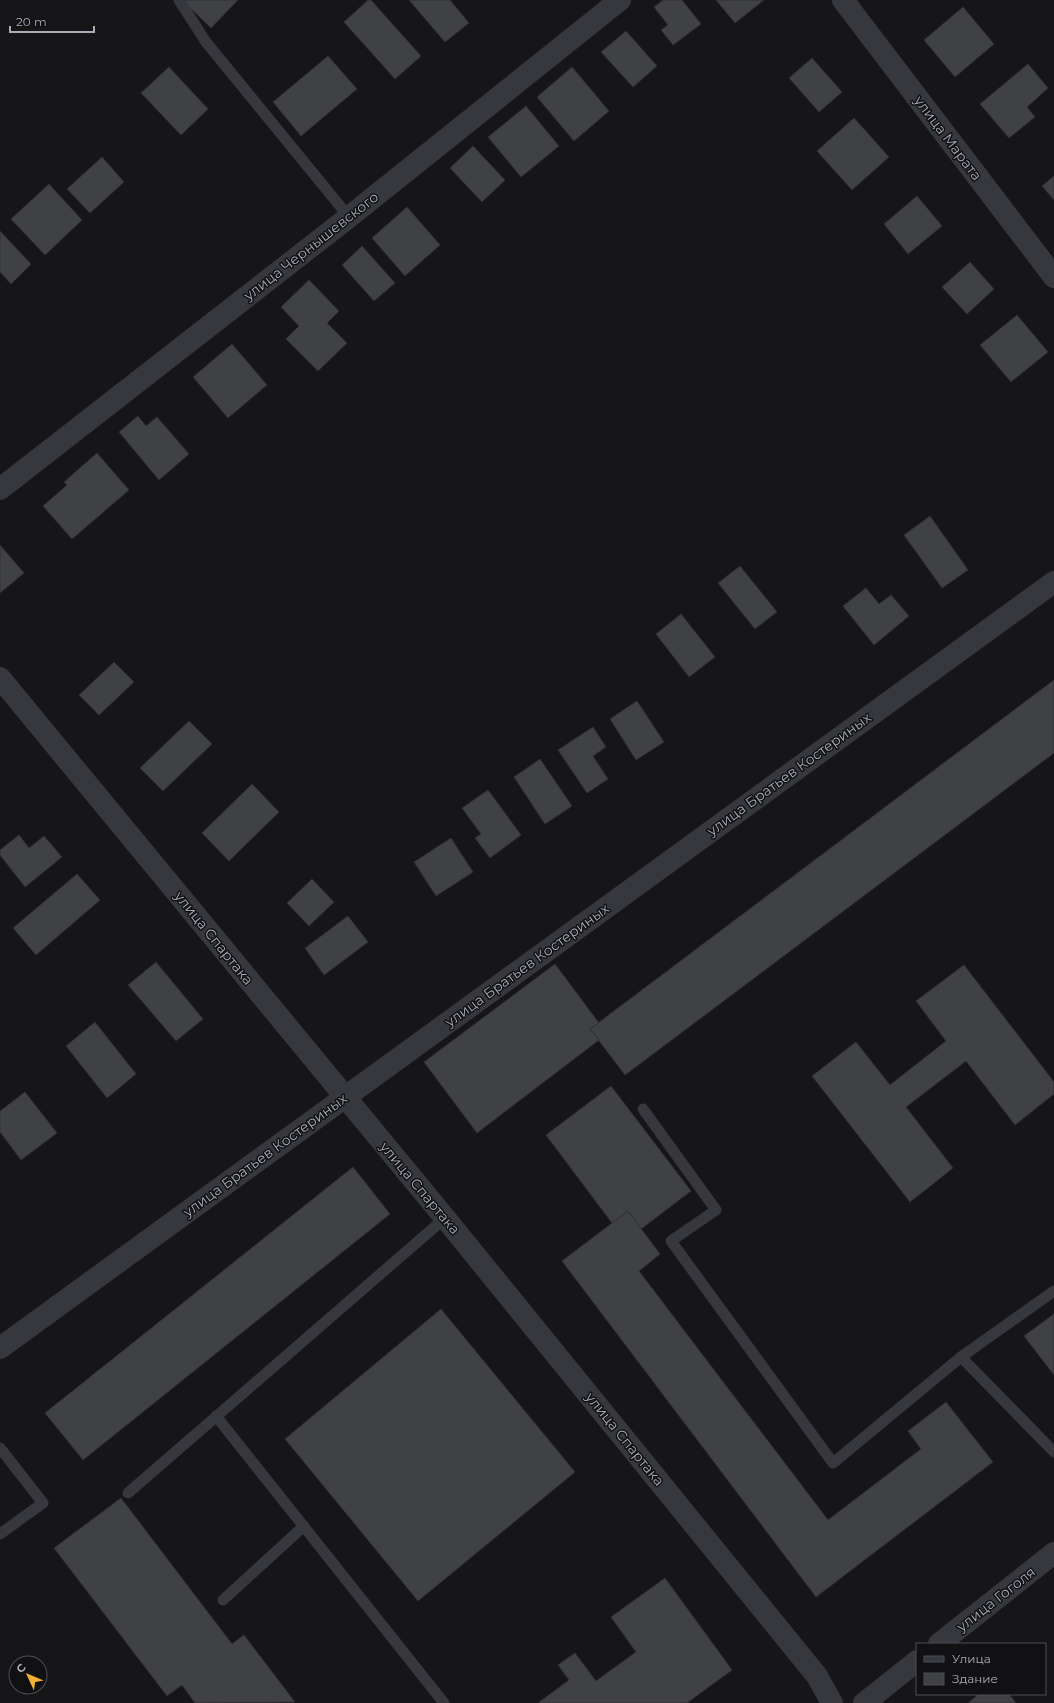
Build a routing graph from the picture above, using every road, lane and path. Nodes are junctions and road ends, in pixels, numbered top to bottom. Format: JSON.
{"nodes":[{"id":1,"x":179,"y":0,"type":"edge"},
{"id":2,"x":620,"y":0,"type":"edge"},
{"id":3,"x":843,"y":0,"type":"edge"},
{"id":4,"x":349,"y":216,"type":"junction"},
{"id":5,"x":1054,"y":276,"type":"edge"},
{"id":6,"x":0,"y":489,"type":"edge"},
{"id":7,"x":1054,"y":582,"type":"edge"},
{"id":8,"x":0,"y":678,"type":"edge"},
{"id":9,"x":344,"y":1097,"type":"junction"},
{"id":10,"x":643,"y":1109,"type":"dead end"},
{"id":11,"x":445,"y":1218,"type":"junction"},
{"id":12,"x":1054,"y":1291,"type":"edge"},
{"id":13,"x":0,"y":1348,"type":"edge"},
{"id":14,"x":962,"y":1357,"type":"junction"},
{"id":15,"x":216,"y":1416,"type":"junction"},
{"id":16,"x":0,"y":1448,"type":"edge"},
{"id":17,"x":1054,"y":1452,"type":"edge"},
{"id":18,"x":128,"y":1493,"type":"dead end"},
{"id":19,"x":304,"y":1526,"type":"junction"},
{"id":20,"x":0,"y":1534,"type":"edge"},
{"id":21,"x":1054,"y":1553,"type":"edge"},
{"id":22,"x":223,"y":1600,"type":"dead end"},
{"id":23,"x":940,"y":1643,"type":"edge"},
{"id":24,"x":916,"y":1662,"type":"edge"},
{"id":25,"x":444,"y":1703,"type":"edge"},
{"id":26,"x":832,"y":1703,"type":"edge"},
{"id":27,"x":864,"y":1703,"type":"edge"}],
"edges":[{"from":1,"to":4,"type":"lane"},
{"from":2,"to":4,"type":"street","name":"улица Чернышевского"},
{"from":3,"to":5,"type":"street","name":"улица Марата"},
{"from":4,"to":6,"type":"street","name":"улица Чернышевского"},
{"from":7,"to":9,"type":"street","name":"улица Братьев Костериных"},
{"from":8,"to":9,"type":"street","name":"улица Спартака"},
{"from":9,"to":11,"type":"street","name":"улица Спартака"},
{"from":9,"to":13,"type":"street","name":"улица Братьев Костериных"},
{"from":10,"to":14,"type":"lane"},
{"from":11,"to":15,"type":"lane"},
{"from":11,"to":26,"type":"street","name":"улица Спартака"},
{"from":12,"to":14,"type":"lane"},
{"from":14,"to":17,"type":"lane"},
{"from":15,"to":18,"type":"lane"},
{"from":15,"to":19,"type":"lane"},
{"from":16,"to":20,"type":"lane"},
{"from":19,"to":22,"type":"lane"},
{"from":19,"to":25,"type":"lane"},
{"from":21,"to":23,"type":"street","name":"улица Гоголя"},
{"from":24,"to":27,"type":"street"}]}
